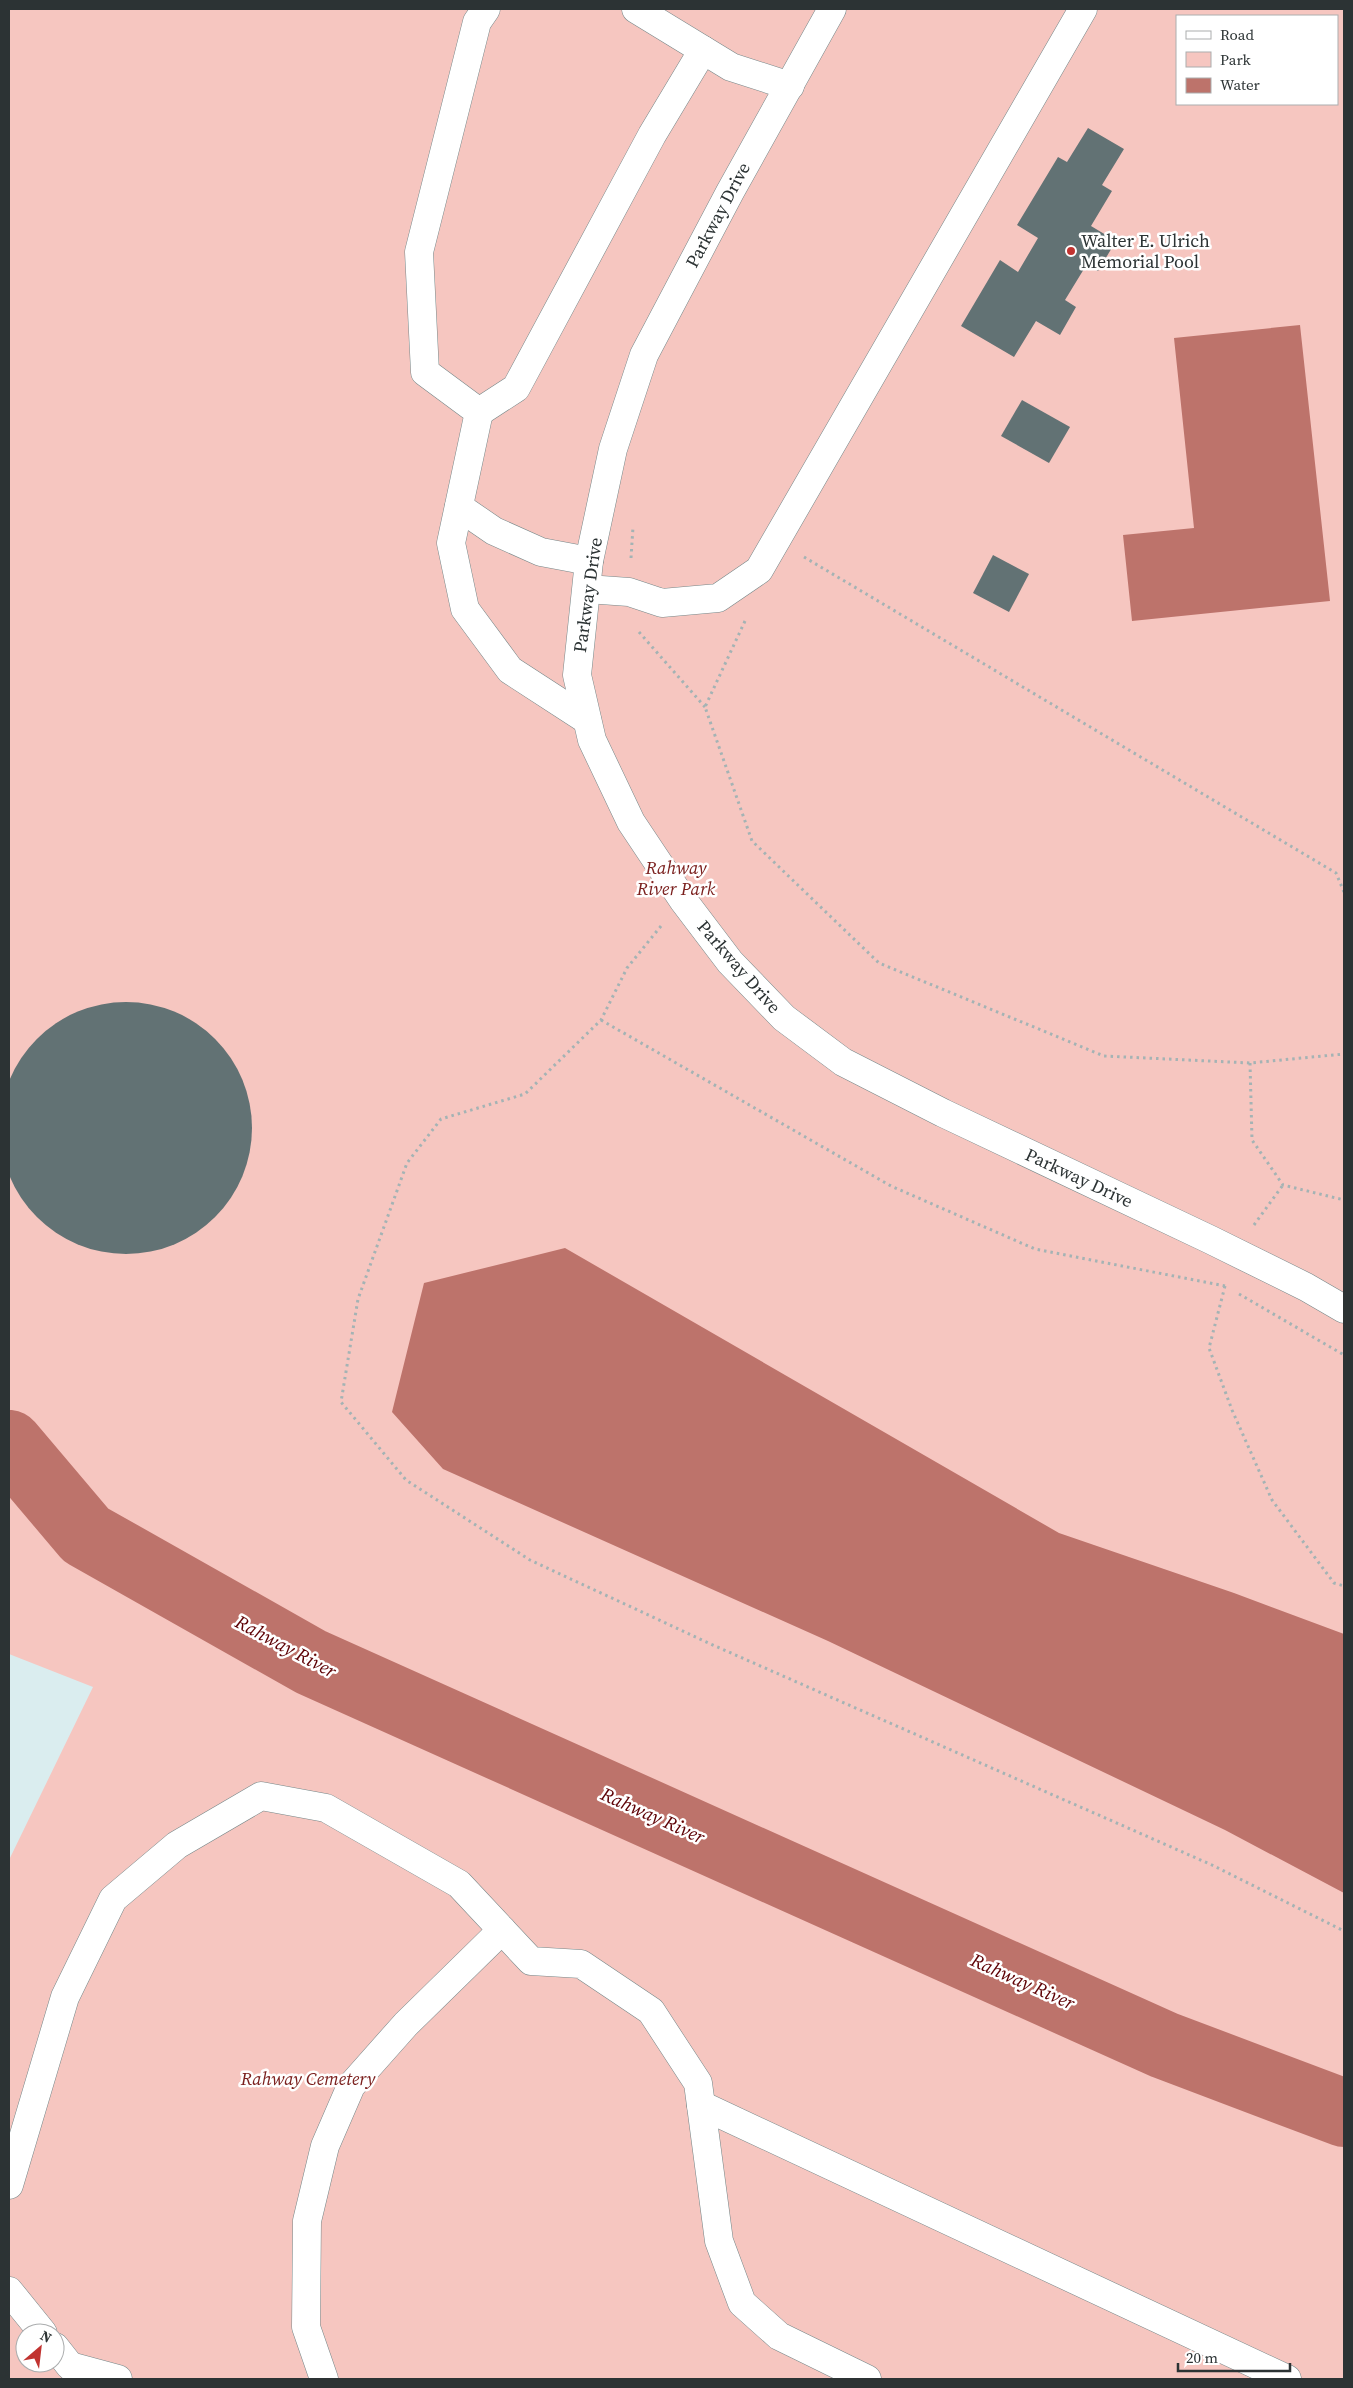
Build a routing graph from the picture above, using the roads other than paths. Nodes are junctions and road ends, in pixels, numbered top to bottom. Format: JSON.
{"nodes":[{"id":1,"x":486,"y":9,"type":"edge"},
{"id":2,"x":636,"y":9,"type":"edge"},
{"id":3,"x":832,"y":9,"type":"edge"},
{"id":4,"x":1083,"y":9,"type":"edge"},
{"id":5,"x":703,"y":50,"type":"junction"},
{"id":6,"x":790,"y":86,"type":"junction"},
{"id":7,"x":479,"y":412,"type":"junction"},
{"id":8,"x":460,"y":507,"type":"junction"},
{"id":9,"x":589,"y":561,"type":"junction"},
{"id":10,"x":587,"y":589,"type":"junction"},
{"id":11,"x":587,"y":720,"type":"junction"},
{"id":12,"x":1344,"y":1309,"type":"edge"},
{"id":13,"x":502,"y":1930,"type":"junction"},
{"id":14,"x":701,"y":2105,"type":"junction"},
{"id":15,"x":9,"y":2185,"type":"edge"},
{"id":16,"x":9,"y":2291,"type":"edge"},
{"id":17,"x":35,"y":2323,"type":"edge"},
{"id":18,"x":65,"y":2360,"type":"edge"},
{"id":19,"x":118,"y":2379,"type":"edge"},
{"id":20,"x":324,"y":2379,"type":"edge"},
{"id":21,"x":866,"y":2379,"type":"edge"},
{"id":22,"x":1287,"y":2379,"type":"edge"}],
"edges":[{"from":1,"to":7,"type":"street"},
{"from":2,"to":5,"type":"street"},
{"from":3,"to":6,"type":"street","name":"Parkway Drive"},
{"from":4,"to":10,"type":"street"},
{"from":5,"to":6,"type":"street"},
{"from":5,"to":7,"type":"street"},
{"from":6,"to":9,"type":"street","name":"Parkway Drive"},
{"from":7,"to":8,"type":"street"},
{"from":8,"to":9,"type":"street"},
{"from":8,"to":11,"type":"street"},
{"from":9,"to":10,"type":"street","name":"Parkway Drive"},
{"from":10,"to":11,"type":"street","name":"Parkway Drive"},
{"from":11,"to":12,"type":"street","name":"Parkway Drive"},
{"from":13,"to":14,"type":"street"},
{"from":13,"to":15,"type":"street"},
{"from":13,"to":20,"type":"street"},
{"from":14,"to":21,"type":"street"},
{"from":14,"to":22,"type":"street"},
{"from":16,"to":17,"type":"street"},
{"from":18,"to":19,"type":"street"}]}
